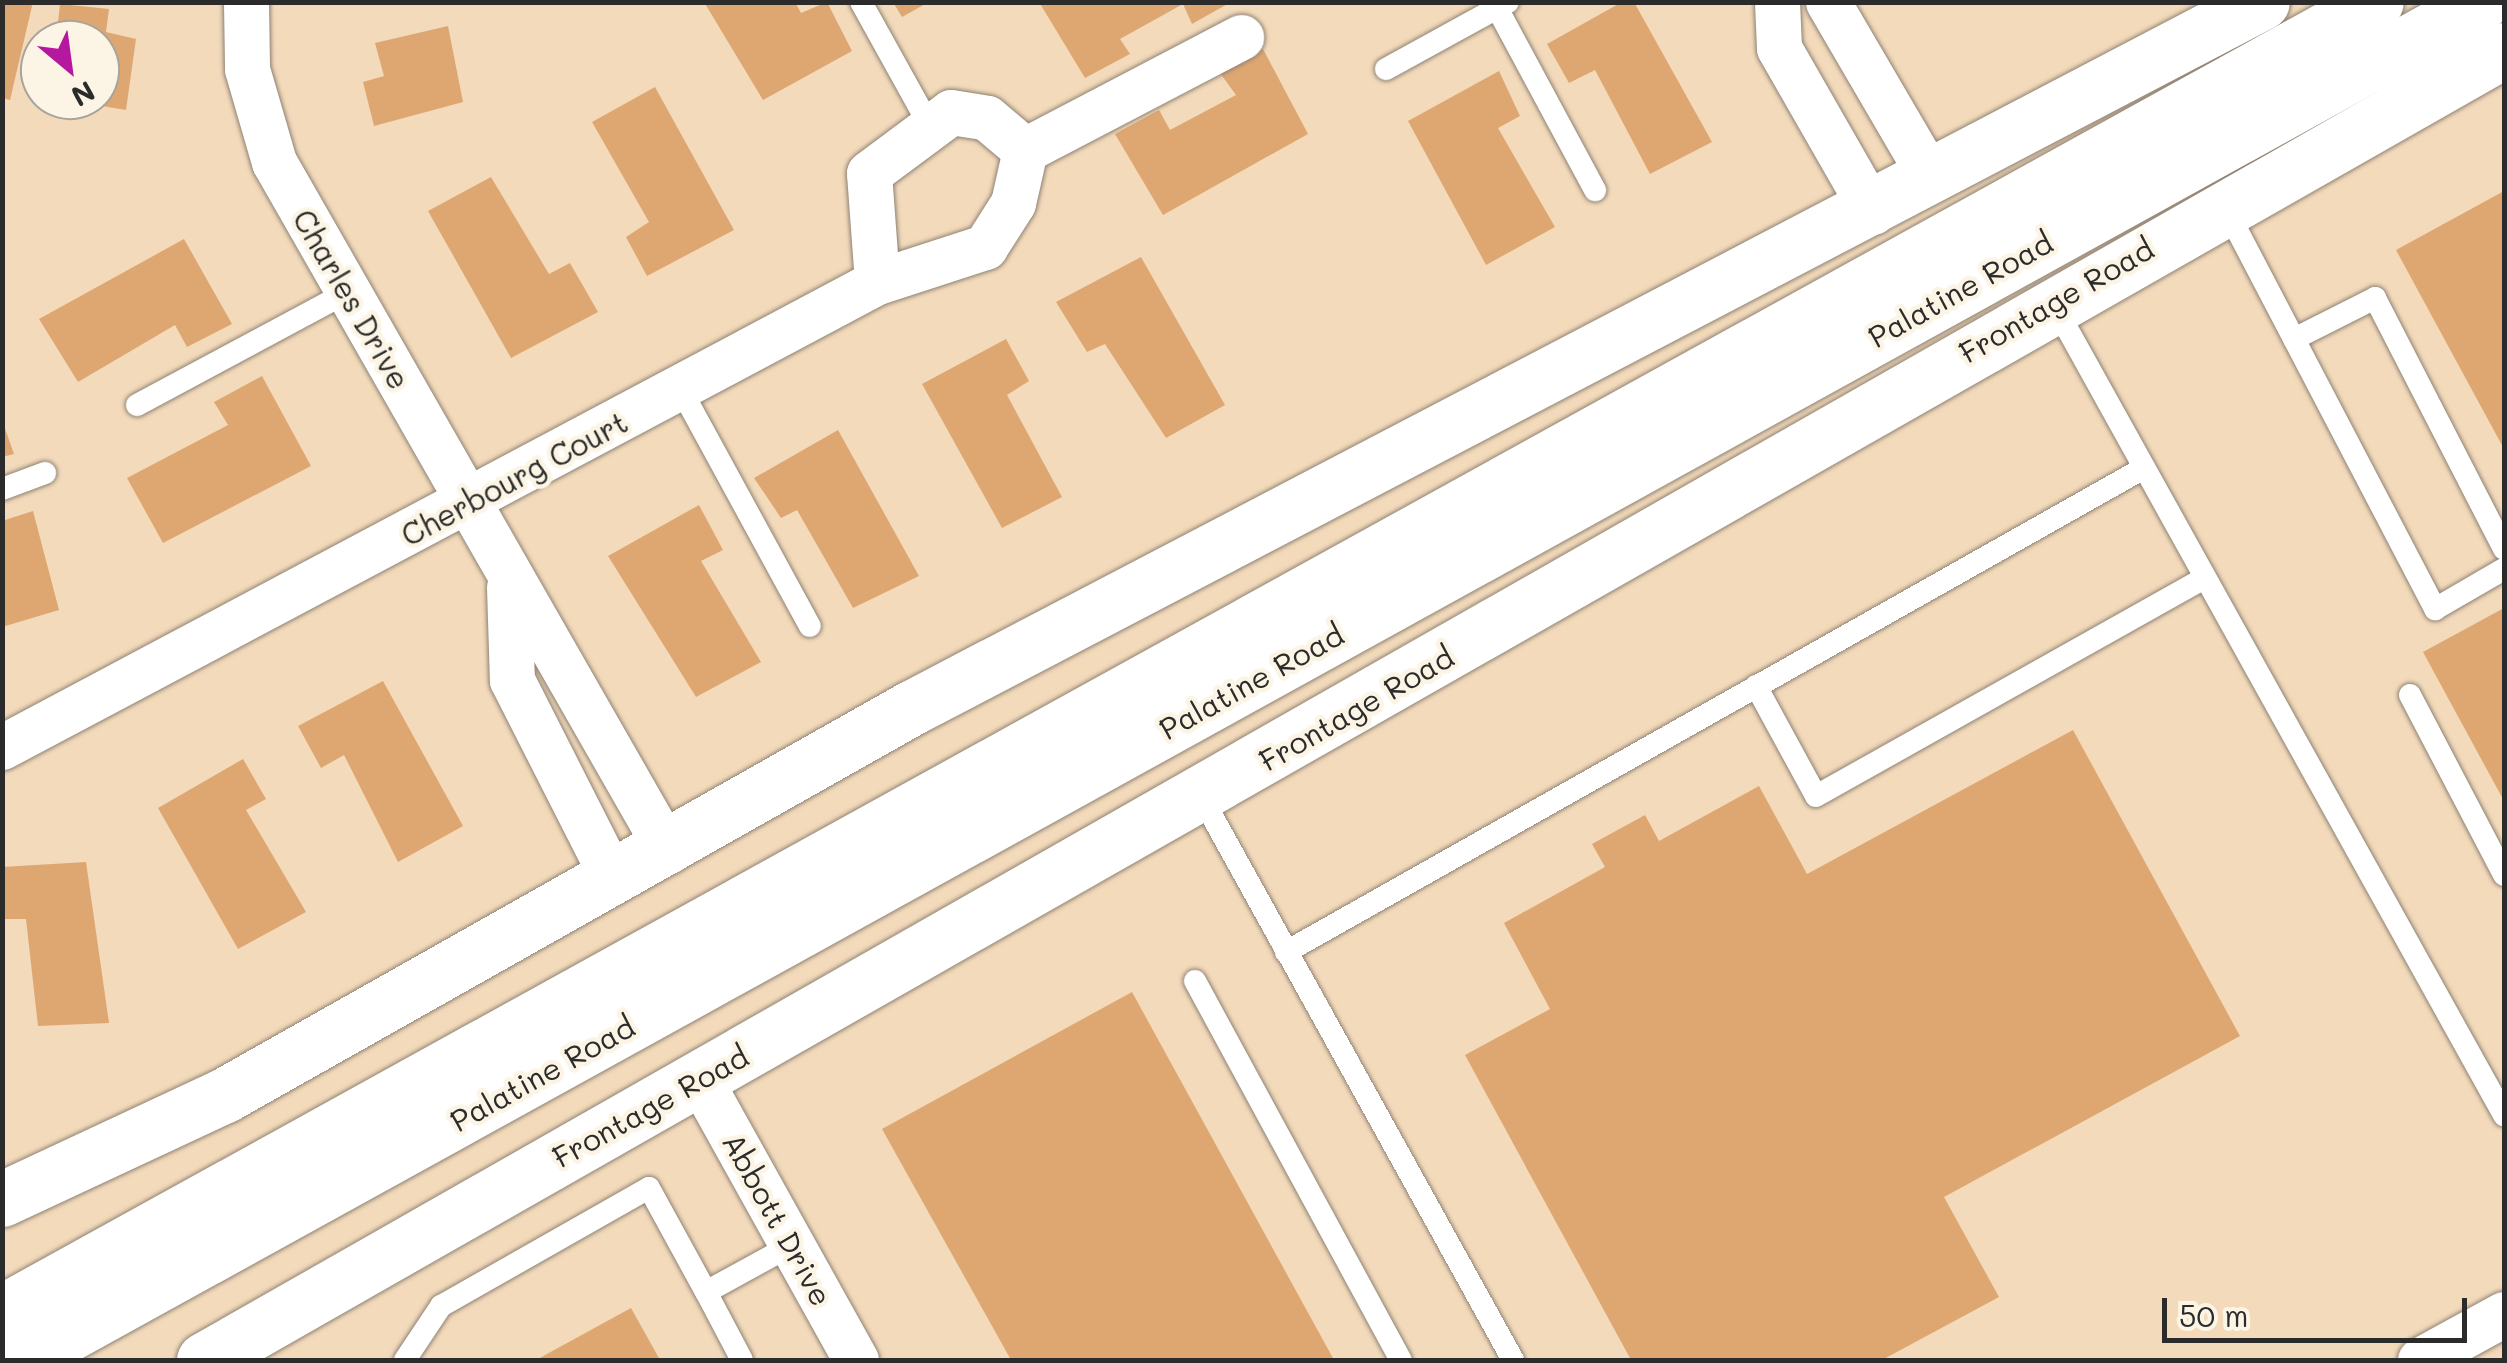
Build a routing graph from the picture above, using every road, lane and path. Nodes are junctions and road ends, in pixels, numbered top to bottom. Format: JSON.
{"nodes":[{"id":1,"x":246,"y":2,"type":"edge"},
{"id":2,"x":862,"y":2,"type":"edge"},
{"id":3,"x":1777,"y":2,"type":"edge"},
{"id":4,"x":1828,"y":2,"type":"edge"},
{"id":5,"x":2262,"y":2,"type":"edge"},
{"id":6,"x":2376,"y":2,"type":"edge"},
{"id":7,"x":2482,"y":2,"type":"edge"},
{"id":8,"x":1502,"y":6,"type":"edge"},
{"id":9,"x":1241,"y":36,"type":"dead end"},
{"id":10,"x":2504,"y":50,"type":"edge"},
{"id":11,"x":1386,"y":69,"type":"dead end"},
{"id":12,"x":927,"y":122,"type":"junction"},
{"id":13,"x":1025,"y":150,"type":"junction"},
{"id":14,"x":1932,"y":180,"type":"junction"},
{"id":15,"x":1595,"y":190,"type":"dead end"},
{"id":16,"x":2223,"y":204,"type":"junction"},
{"id":17,"x":1873,"y":212,"type":"junction"},
{"id":18,"x":877,"y":282,"type":"junction"},
{"id":19,"x":348,"y":292,"type":"junction"},
{"id":20,"x":2052,"y":302,"type":"junction"},
{"id":21,"x":2294,"y":339,"type":"junction"},
{"id":22,"x":680,"y":388,"type":"junction"},
{"id":23,"x":137,"y":406,"type":"dead end"},
{"id":24,"x":2144,"y":468,"type":"junction"},
{"id":25,"x":45,"y":472,"type":"dead end"},
{"id":26,"x":2,"y":489,"type":"edge"},
{"id":27,"x":469,"y":502,"type":"junction"},
{"id":28,"x":2504,"y":549,"type":"edge"},
{"id":29,"x":2504,"y":570,"type":"edge"},
{"id":30,"x":2205,"y":578,"type":"junction"},
{"id":31,"x":508,"y":580,"type":"junction"},
{"id":32,"x":810,"y":626,"type":"dead end"},
{"id":33,"x":1756,"y":686,"type":"junction"},
{"id":34,"x":2410,"y":694,"type":"dead end"},
{"id":35,"x":2,"y":747,"type":"edge"},
{"id":36,"x":1202,"y":798,"type":"junction"},
{"id":37,"x":668,"y":851,"type":"junction"},
{"id":38,"x":2504,"y":875,"type":"edge"},
{"id":39,"x":614,"y":881,"type":"junction"},
{"id":40,"x":1286,"y":952,"type":"junction"},
{"id":41,"x":1195,"y":981,"type":"dead end"},
{"id":42,"x":699,"y":1078,"type":"junction"},
{"id":43,"x":2504,"y":1116,"type":"edge"},
{"id":44,"x":2,"y":1199,"type":"edge"},
{"id":45,"x":792,"y":1245,"type":"junction"},
{"id":46,"x":706,"y":1292,"type":"junction"},
{"id":47,"x":2,"y":1312,"type":"edge"},
{"id":48,"x":2504,"y":1314,"type":"edge"},
{"id":49,"x":21,"y":1360,"type":"edge"},
{"id":50,"x":204,"y":1360,"type":"edge"},
{"id":51,"x":405,"y":1360,"type":"edge"},
{"id":52,"x":742,"y":1360,"type":"edge"},
{"id":53,"x":856,"y":1360,"type":"edge"},
{"id":54,"x":1400,"y":1360,"type":"edge"},
{"id":55,"x":1513,"y":1360,"type":"edge"},
{"id":56,"x":2420,"y":1360,"type":"edge"}],
"edges":[{"from":1,"to":19,"type":"street","name":"Charles Drive"},
{"from":2,"to":12,"type":"lane"},
{"from":3,"to":17,"type":"street"},
{"from":4,"to":14,"type":"street"},
{"from":5,"to":14,"type":"main road"},
{"from":6,"to":47,"type":"main road","name":"Palatine Road"},
{"from":7,"to":49,"type":"main road","name":"Palatine Road"},
{"from":8,"to":11,"type":"lane"},
{"from":8,"to":15,"type":"lane"},
{"from":9,"to":13,"type":"street"},
{"from":10,"to":16,"type":"main road","name":"Frontage Road"},
{"from":12,"to":13,"type":"street"},
{"from":12,"to":18,"type":"street"},
{"from":13,"to":18,"type":"street","name":"Cherbourg Court"},
{"from":14,"to":17,"type":"main road"},
{"from":16,"to":20,"type":"main road","name":"Frontage Road"},
{"from":16,"to":21,"type":"lane"},
{"from":17,"to":37,"type":"main road"},
{"from":18,"to":22,"type":"street","name":"Cherbourg Court"},
{"from":19,"to":23,"type":"lane"},
{"from":19,"to":27,"type":"street","name":"Charles Drive"},
{"from":20,"to":24,"type":"lane"},
{"from":20,"to":36,"type":"main road","name":"Frontage Road"},
{"from":21,"to":28,"type":"lane"},
{"from":21,"to":29,"type":"lane"},
{"from":22,"to":27,"type":"street","name":"Cherbourg Court"},
{"from":22,"to":32,"type":"lane"},
{"from":24,"to":30,"type":"lane"},
{"from":24,"to":33,"type":"lane"},
{"from":25,"to":26,"type":"lane"},
{"from":27,"to":31,"type":"street","name":"Charles Drive"},
{"from":27,"to":35,"type":"street","name":"Cherbourg Court"},
{"from":30,"to":33,"type":"lane"},
{"from":30,"to":43,"type":"lane"},
{"from":31,"to":37,"type":"street","name":"Charles Drive"},
{"from":31,"to":39,"type":"street","name":"Charles Drive"},
{"from":33,"to":40,"type":"lane"},
{"from":34,"to":38,"type":"lane"},
{"from":36,"to":40,"type":"lane"},
{"from":36,"to":42,"type":"main road","name":"Frontage Road"},
{"from":37,"to":39,"type":"main road"},
{"from":39,"to":44,"type":"main road"},
{"from":40,"to":55,"type":"lane"},
{"from":41,"to":54,"type":"lane"},
{"from":42,"to":45,"type":"street","name":"Abbott Drive"},
{"from":42,"to":50,"type":"main road","name":"Frontage Road"},
{"from":45,"to":46,"type":"lane"},
{"from":45,"to":53,"type":"street","name":"Abbott Drive"},
{"from":46,"to":51,"type":"lane"},
{"from":46,"to":52,"type":"lane"},
{"from":48,"to":56,"type":"street"}]}
